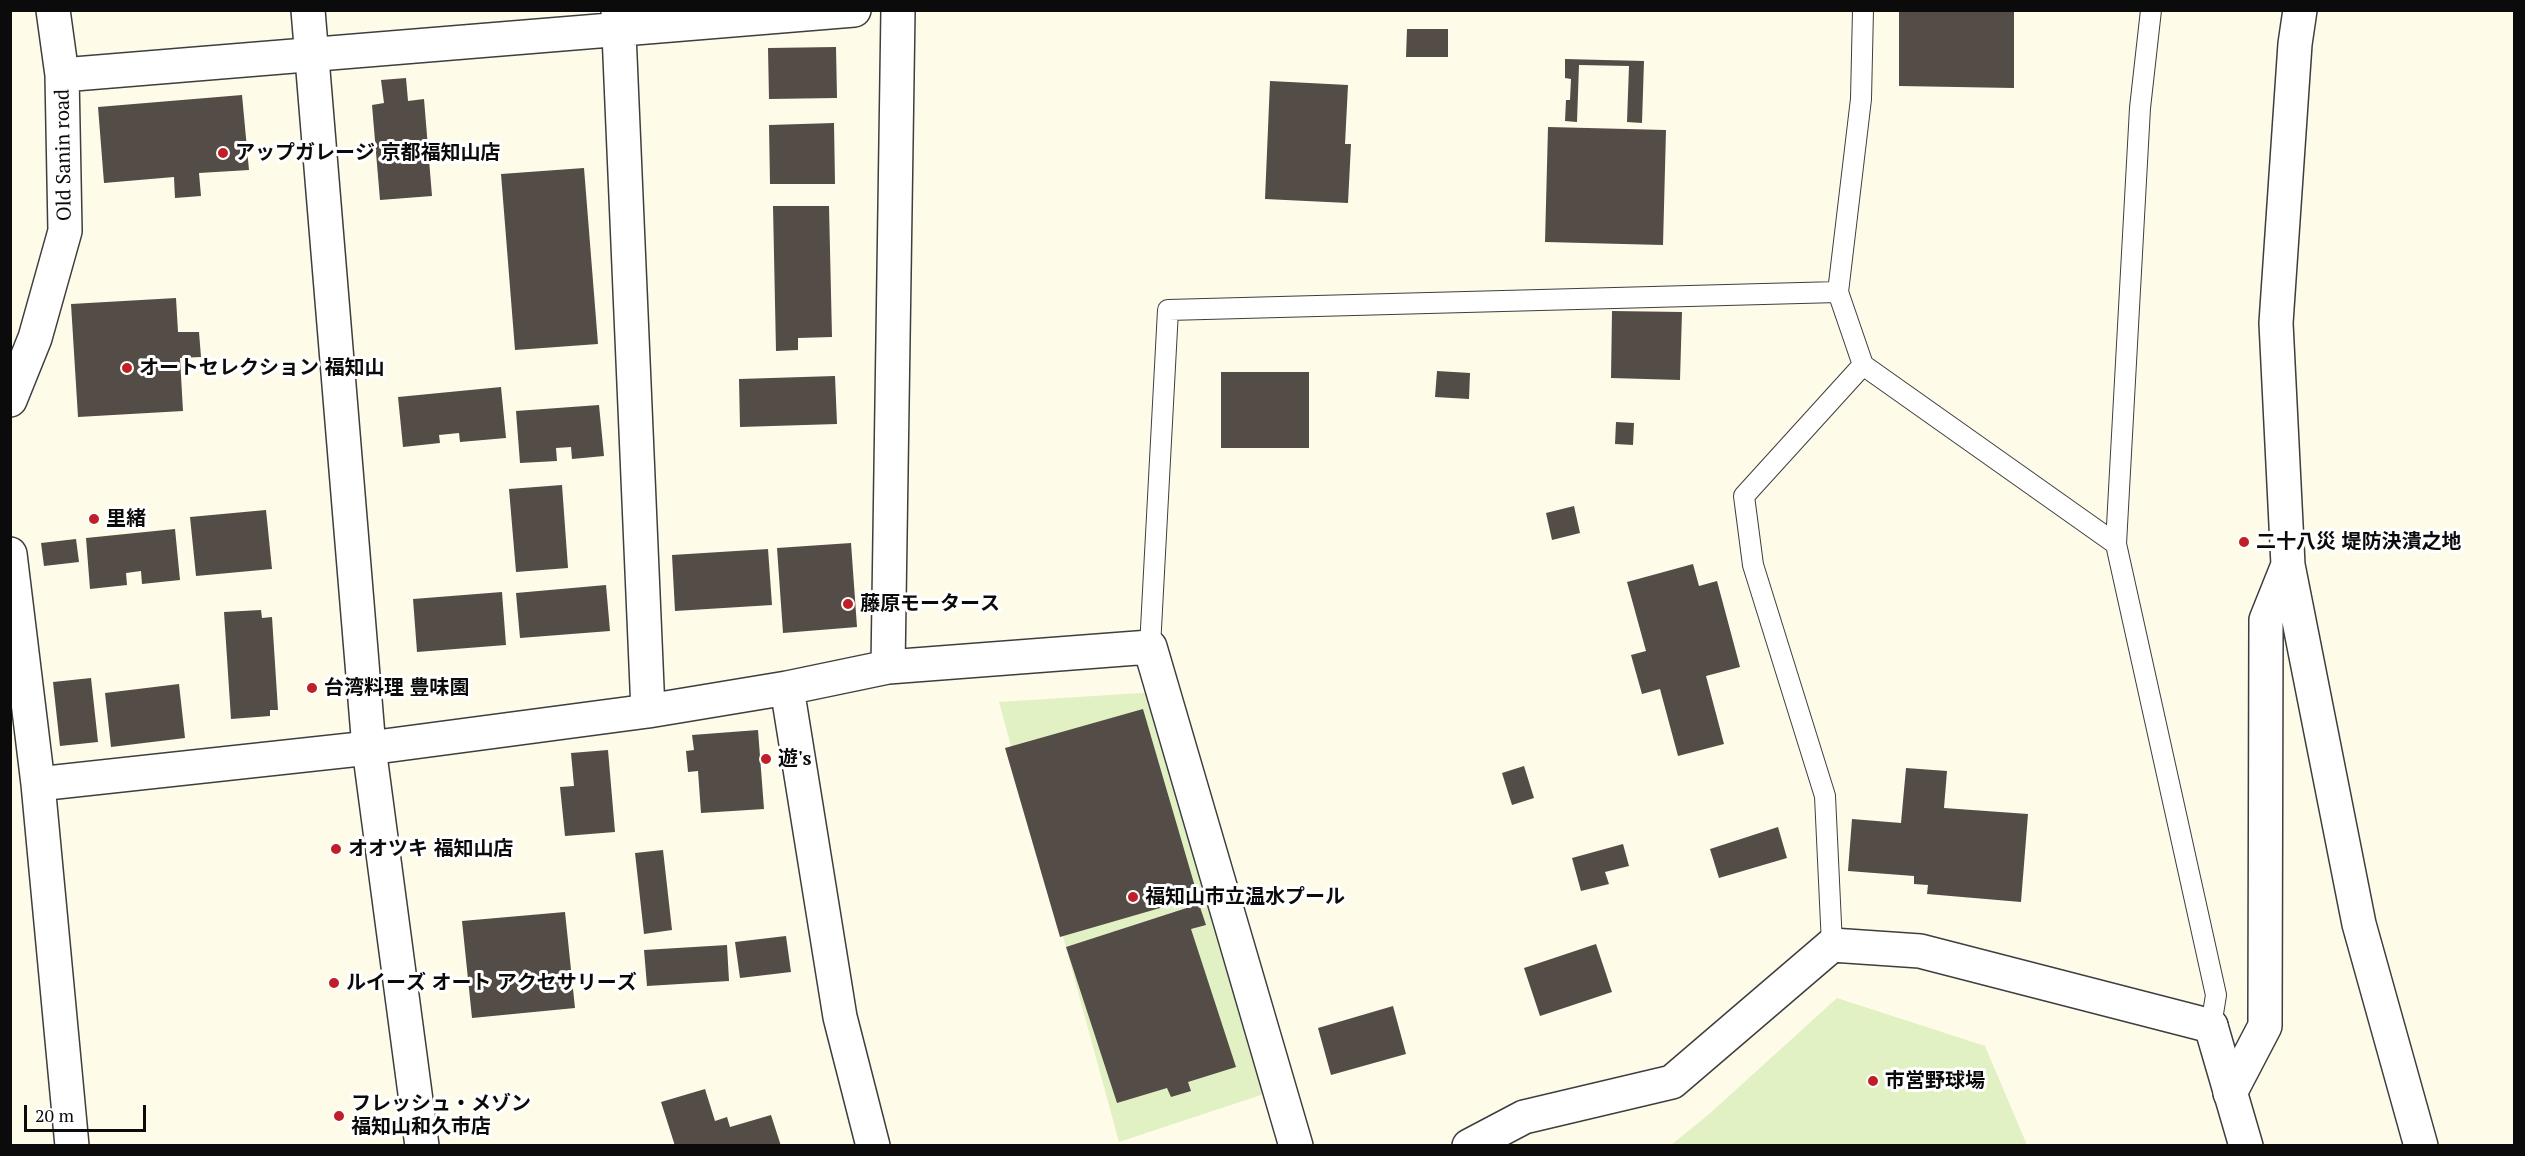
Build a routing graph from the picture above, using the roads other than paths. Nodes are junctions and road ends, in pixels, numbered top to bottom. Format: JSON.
{"nodes":[{"id":1,"x":53,"y":10,"type":"edge"},
{"id":2,"x":308,"y":10,"type":"edge"},
{"id":3,"x":854,"y":10,"type":"edge"},
{"id":4,"x":898,"y":10,"type":"edge"},
{"id":5,"x":1863,"y":10,"type":"edge"},
{"id":6,"x":2151,"y":10,"type":"edge"},
{"id":7,"x":2300,"y":10,"type":"edge"},
{"id":8,"x":618,"y":20,"type":"edge"},
{"id":9,"x":312,"y":55,"type":"junction"},
{"id":10,"x":62,"y":75,"type":"junction"},
{"id":11,"x":1838,"y":292,"type":"junction"},
{"id":12,"x":1863,"y":365,"type":"junction"},
{"id":13,"x":10,"y":400,"type":"edge"},
{"id":14,"x":2116,"y":544,"type":"junction"},
{"id":15,"x":10,"y":554,"type":"edge"},
{"id":16,"x":2288,"y":565,"type":"junction"},
{"id":17,"x":1150,"y":647,"type":"junction"},
{"id":18,"x":888,"y":667,"type":"junction"},
{"id":19,"x":786,"y":688,"type":"junction"},
{"id":20,"x":648,"y":711,"type":"junction"},
{"id":21,"x":369,"y":748,"type":"junction"},
{"id":22,"x":38,"y":784,"type":"junction"},
{"id":23,"x":1832,"y":945,"type":"junction"},
{"id":24,"x":2211,"y":1026,"type":"junction"},
{"id":25,"x":2230,"y":1093,"type":"junction"},
{"id":26,"x":72,"y":1146,"type":"edge"},
{"id":27,"x":422,"y":1146,"type":"edge"},
{"id":28,"x":873,"y":1146,"type":"edge"},
{"id":29,"x":1296,"y":1146,"type":"edge"},
{"id":30,"x":1469,"y":1146,"type":"edge"},
{"id":31,"x":2246,"y":1146,"type":"edge"},
{"id":32,"x":2421,"y":1146,"type":"edge"}],
"edges":[{"from":1,"to":10,"type":"street","name":"Old Sanin road"},
{"from":2,"to":9,"type":"street"},
{"from":3,"to":8,"type":"street"},
{"from":4,"to":18,"type":"street"},
{"from":5,"to":11,"type":"lane"},
{"from":6,"to":14,"type":"lane"},
{"from":7,"to":16,"type":"street"},
{"from":8,"to":9,"type":"street"},
{"from":8,"to":20,"type":"street"},
{"from":9,"to":10,"type":"street"},
{"from":9,"to":21,"type":"street"},
{"from":10,"to":13,"type":"street","name":"Old Sanin road"},
{"from":11,"to":12,"type":"lane"},
{"from":11,"to":17,"type":"lane"},
{"from":12,"to":14,"type":"lane"},
{"from":12,"to":23,"type":"lane"},
{"from":14,"to":24,"type":"lane"},
{"from":15,"to":22,"type":"street"},
{"from":16,"to":25,"type":"street"},
{"from":16,"to":32,"type":"street"},
{"from":17,"to":18,"type":"street"},
{"from":17,"to":29,"type":"street"},
{"from":18,"to":19,"type":"street"},
{"from":19,"to":20,"type":"street"},
{"from":19,"to":28,"type":"street"},
{"from":20,"to":21,"type":"street"},
{"from":21,"to":22,"type":"street"},
{"from":21,"to":27,"type":"street"},
{"from":22,"to":26,"type":"street"},
{"from":23,"to":24,"type":"street"},
{"from":23,"to":30,"type":"street"},
{"from":24,"to":25,"type":"street"},
{"from":25,"to":31,"type":"street"}]}
